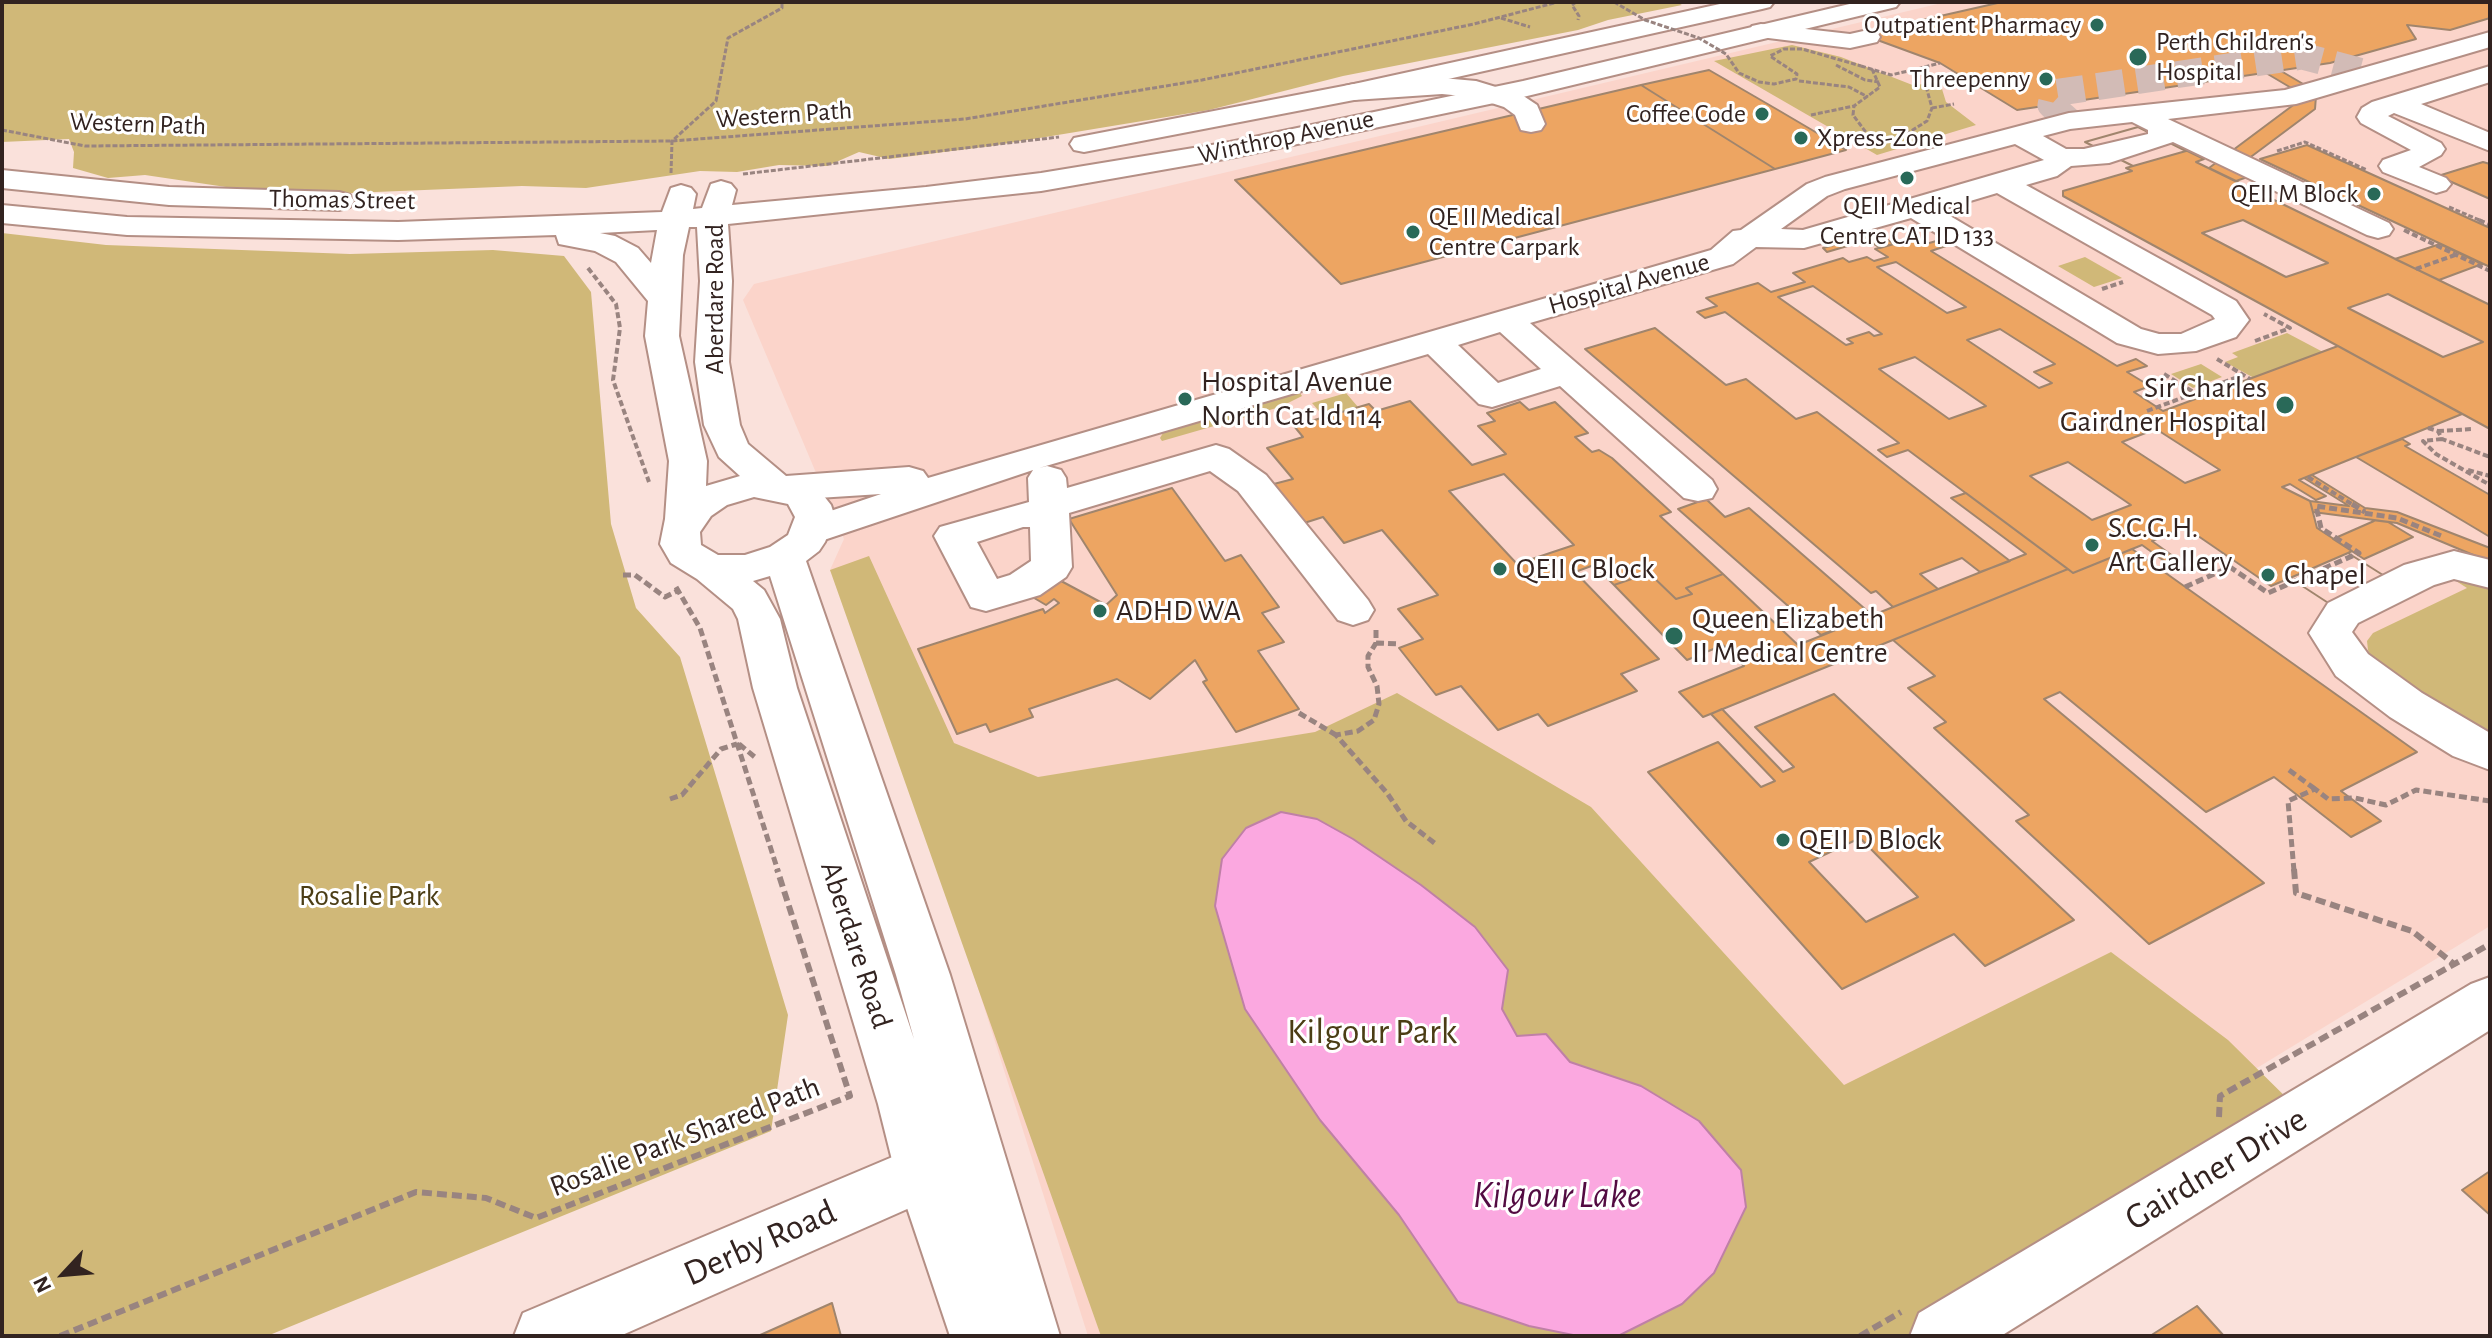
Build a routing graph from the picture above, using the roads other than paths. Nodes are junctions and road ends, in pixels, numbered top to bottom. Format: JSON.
{"nodes":[{"id":1,"x":1762,"y":2,"type":"edge"},
{"id":2,"x":1888,"y":2,"type":"edge"},
{"id":3,"x":1761,"y":31,"type":"junction"},
{"id":4,"x":2481,"y":34,"type":"edge"},
{"id":5,"x":1868,"y":37,"type":"dead end"},
{"id":6,"x":2390,"y":47,"type":"tunnel mouth"},
{"id":7,"x":2435,"y":56,"type":"junction"},
{"id":8,"x":1494,"y":61,"type":"junction"},
{"id":9,"x":2490,"y":74,"type":"edge"},
{"id":10,"x":2342,"y":82,"type":"junction"},
{"id":11,"x":2441,"y":90,"type":"junction"},
{"id":12,"x":1354,"y":92,"type":"junction"},
{"id":13,"x":1497,"y":94,"type":"junction"},
{"id":14,"x":2396,"y":104,"type":"junction"},
{"id":15,"x":2478,"y":105,"type":"dead end"},
{"id":16,"x":2149,"y":120,"type":"junction"},
{"id":17,"x":2018,"y":134,"type":"junction"},
{"id":18,"x":2490,"y":143,"type":"edge"},
{"id":19,"x":1064,"y":148,"type":"dead end"},
{"id":20,"x":2060,"y":157,"type":"junction"},
{"id":21,"x":2,"y":179,"type":"edge"},
{"id":22,"x":2000,"y":183,"type":"junction"},
{"id":23,"x":2436,"y":184,"type":"dead end"},
{"id":24,"x":1817,"y":190,"type":"junction"},
{"id":25,"x":666,"y":196,"type":"junction"},
{"id":26,"x":729,"y":196,"type":"junction"},
{"id":27,"x":362,"y":201,"type":"dead end"},
{"id":28,"x":435,"y":201,"type":"dead end"},
{"id":29,"x":823,"y":206,"type":"junction"},
{"id":30,"x":1915,"y":208,"type":"junction"},
{"id":31,"x":2,"y":214,"type":"edge"},
{"id":32,"x":1871,"y":220,"type":"junction"},
{"id":33,"x":502,"y":229,"type":"junction"},
{"id":34,"x":2378,"y":229,"type":"dead end"},
{"id":35,"x":1744,"y":238,"type":"junction"},
{"id":36,"x":716,"y":281,"type":"junction"},
{"id":37,"x":663,"y":299,"type":"junction"},
{"id":38,"x":1506,"y":320,"type":"junction"},
{"id":39,"x":1434,"y":341,"type":"junction"},
{"id":40,"x":1565,"y":373,"type":"junction"},
{"id":41,"x":1045,"y":455,"type":"junction"},
{"id":42,"x":991,"y":470,"type":"junction"},
{"id":43,"x":780,"y":486,"type":"junction"},
{"id":44,"x":1698,"y":489,"type":"dead end"},
{"id":45,"x":685,"y":519,"type":"junction"},
{"id":46,"x":798,"y":544,"type":"junction"},
{"id":47,"x":2470,"y":557,"type":"edge"},
{"id":48,"x":686,"y":578,"type":"junction"},
{"id":49,"x":1364,"y":618,"type":"road end"},
{"id":50,"x":2490,"y":752,"type":"edge"},
{"id":51,"x":2472,"y":983,"type":"edge"},
{"id":52,"x":949,"y":1161,"type":"junction"},
{"id":53,"x":552,"y":1335,"type":"edge"},
{"id":54,"x":982,"y":1336,"type":"edge"},
{"id":55,"x":1028,"y":1336,"type":"edge"},
{"id":56,"x":1942,"y":1336,"type":"edge"}],
"edges":[{"from":1,"to":8,"type":"main road","name":"Winthrop Avenue"},
{"from":2,"to":3,"type":"main road","name":"Winthrop Avenue"},
{"from":3,"to":5,"type":"main road"},
{"from":3,"to":13,"type":"main road","name":"Winthrop Avenue"},
{"from":4,"to":7,"type":"main road","name":"Hospital Avenue"},
{"from":6,"to":7,"type":"main road"},
{"from":7,"to":9,"type":"main road"},
{"from":7,"to":10,"type":"main road","name":"Hospital Avenue"},
{"from":8,"to":12,"type":"main road","name":"Winthrop Avenue"},
{"from":8,"to":13,"type":"main road"},
{"from":9,"to":11,"type":"main road"},
{"from":10,"to":14,"type":"main road"},
{"from":10,"to":16,"type":"main road","name":"Hospital Avenue"},
{"from":11,"to":14,"type":"main road"},
{"from":11,"to":15,"type":"main road"},
{"from":12,"to":13,"type":"main road"},
{"from":12,"to":19,"type":"main road","name":"Winthrop Avenue"},
{"from":13,"to":29,"type":"main road","name":"Winthrop Avenue"},
{"from":14,"to":18,"type":"main road"},
{"from":14,"to":23,"type":"main road"},
{"from":16,"to":17,"type":"main road","name":"Hospital Avenue"},
{"from":16,"to":20,"type":"main road"},
{"from":16,"to":34,"type":"main road"},
{"from":17,"to":20,"type":"main road"},
{"from":17,"to":24,"type":"main road","name":"Hospital Avenue"},
{"from":20,"to":22,"type":"main road"},
{"from":21,"to":27,"type":"main road","name":"Thomas Street"},
{"from":22,"to":30,"type":"main road"},
{"from":22,"to":30,"type":"main road"},
{"from":24,"to":32,"type":"main road"},
{"from":24,"to":35,"type":"main road","name":"Hospital Avenue"},
{"from":25,"to":26,"type":"main road","name":"Winthrop Avenue"},
{"from":25,"to":28,"type":"main road","name":"Thomas Street"},
{"from":25,"to":33,"type":"main road","name":"Thomas Street"},
{"from":25,"to":37,"type":"main road","name":"Aberdare Road"},
{"from":26,"to":29,"type":"main road","name":"Winthrop Avenue"},
{"from":26,"to":36,"type":"main road","name":"Aberdare Road"},
{"from":29,"to":36,"type":"main road"},
{"from":30,"to":32,"type":"main road"},
{"from":31,"to":33,"type":"main road","name":"Thomas Street"},
{"from":32,"to":35,"type":"main road"},
{"from":33,"to":37,"type":"main road"},
{"from":35,"to":38,"type":"main road","name":"Hospital Avenue"},
{"from":36,"to":43,"type":"main road","name":"Aberdare Road"},
{"from":37,"to":45,"type":"main road","name":"Aberdare Road"},
{"from":38,"to":39,"type":"main road","name":"Hospital Avenue"},
{"from":38,"to":40,"type":"main road"},
{"from":39,"to":40,"type":"main road"},
{"from":39,"to":41,"type":"main road","name":"Hospital Avenue"},
{"from":40,"to":44,"type":"main road"},
{"from":41,"to":42,"type":"main road","name":"Hospital Avenue"},
{"from":41,"to":49,"type":"main road"},
{"from":42,"to":43,"type":"main road","name":"Hospital Avenue"},
{"from":42,"to":46,"type":"main road","name":"Hospital Avenue"},
{"from":43,"to":45,"type":"main road","name":"Hospital Avenue"},
{"from":43,"to":46,"type":"main road","name":"Aberdare Road"},
{"from":45,"to":48,"type":"main road","name":"Aberdare Road"},
{"from":46,"to":48,"type":"main road","name":"Hospital Avenue"},
{"from":46,"to":52,"type":"main road","name":"Aberdare Road"},
{"from":47,"to":50,"type":"main road"},
{"from":48,"to":52,"type":"main road","name":"Aberdare Road"},
{"from":51,"to":56,"type":"main road","name":"Gairdner Drive"},
{"from":52,"to":53,"type":"main road","name":"Derby Road"},
{"from":52,"to":54,"type":"main road","name":"Aberdare Road"},
{"from":52,"to":55,"type":"main road","name":"Aberdare Road"}]}
